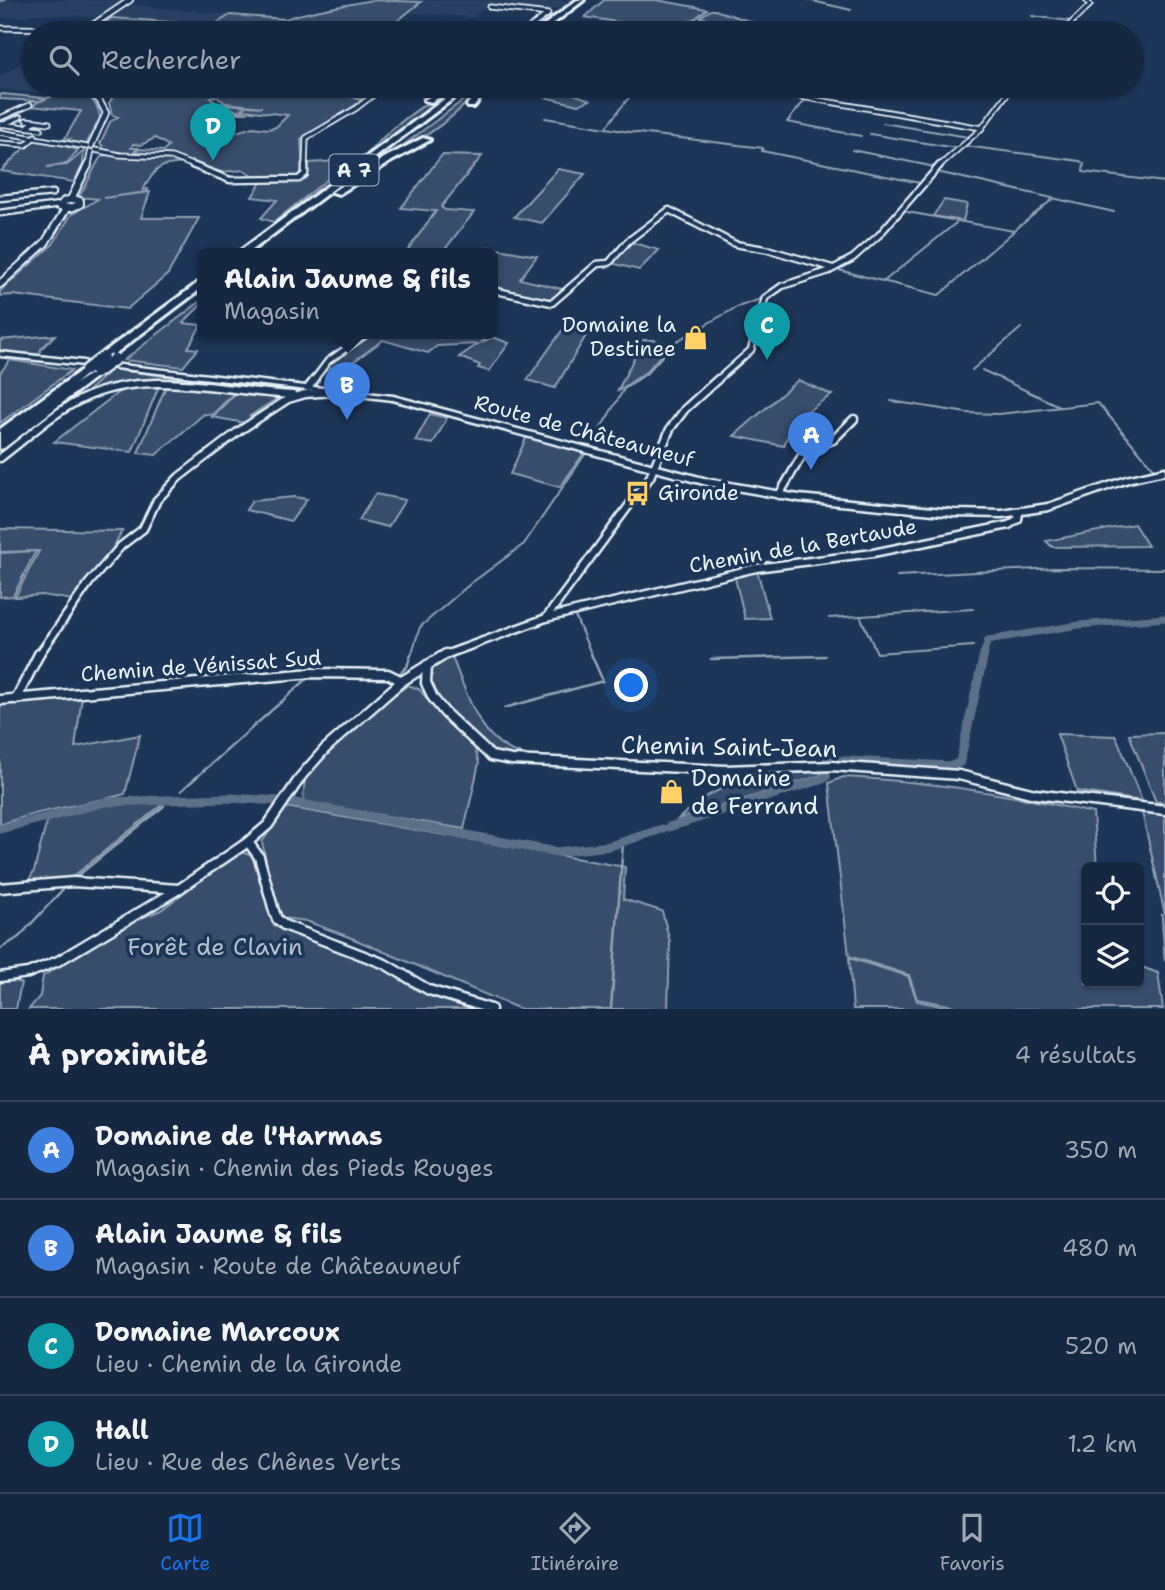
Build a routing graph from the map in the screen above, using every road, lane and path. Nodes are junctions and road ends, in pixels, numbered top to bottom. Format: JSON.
{"nodes":[{"id":1,"x":130,"y":0,"type":"edge"},
{"id":2,"x":581,"y":0,"type":"edge"},
{"id":3,"x":590,"y":0,"type":"edge"},
{"id":4,"x":1086,"y":0,"type":"edge"},
{"id":5,"x":490,"y":7,"type":"dead end"},
{"id":6,"x":99,"y":21,"type":"edge"},
{"id":7,"x":538,"y":21,"type":"edge"},
{"id":8,"x":553,"y":21,"type":"edge"},
{"id":9,"x":562,"y":21,"type":"edge"},
{"id":10,"x":1073,"y":21,"type":"edge"},
{"id":11,"x":0,"y":28,"type":"edge"},
{"id":12,"x":21,"y":28,"type":"edge"},
{"id":13,"x":96,"y":98,"type":"edge"},
{"id":14,"x":369,"y":98,"type":"edge"},
{"id":15,"x":432,"y":98,"type":"edge"},
{"id":16,"x":450,"y":98,"type":"edge"},
{"id":17,"x":460,"y":98,"type":"edge"},
{"id":18,"x":476,"y":98,"type":"edge"},
{"id":19,"x":807,"y":98,"type":"edge"},
{"id":20,"x":1004,"y":98,"type":"edge"},
{"id":21,"x":428,"y":100,"type":"dead end"},
{"id":22,"x":30,"y":105,"type":"dead end"},
{"id":23,"x":471,"y":105,"type":"dead end"},
{"id":24,"x":19,"y":117,"type":"dead end"},
{"id":25,"x":0,"y":118,"type":"edge"},
{"id":26,"x":26,"y":120,"type":"dead end"},
{"id":27,"x":35,"y":121,"type":"junction"},
{"id":28,"x":49,"y":123,"type":"dead end"},
{"id":29,"x":1,"y":125,"type":"edge"},
{"id":30,"x":27,"y":127,"type":"junction"},
{"id":31,"x":982,"y":128,"type":"junction"},
{"id":32,"x":41,"y":129,"type":"dead end"},
{"id":33,"x":0,"y":132,"type":"edge"},
{"id":34,"x":35,"y":136,"type":"junction"},
{"id":35,"x":378,"y":139,"type":"dead end"},
{"id":36,"x":426,"y":140,"type":"dead end"},
{"id":37,"x":0,"y":143,"type":"edge"},
{"id":38,"x":91,"y":149,"type":"junction"},
{"id":39,"x":336,"y":192,"type":"junction"},
{"id":40,"x":53,"y":193,"type":"dead end"},
{"id":41,"x":0,"y":198,"type":"edge"},
{"id":42,"x":71,"y":199,"type":"junction"},
{"id":43,"x":63,"y":207,"type":"junction"},
{"id":44,"x":0,"y":213,"type":"edge"},
{"id":45,"x":282,"y":224,"type":"junction"},
{"id":46,"x":250,"y":248,"type":"edge"},
{"id":47,"x":262,"y":248,"type":"edge"},
{"id":48,"x":834,"y":269,"type":"junction"},
{"id":49,"x":0,"y":284,"type":"edge"},
{"id":50,"x":197,"y":287,"type":"edge"},
{"id":51,"x":498,"y":292,"type":"edge"},
{"id":52,"x":197,"y":297,"type":"edge"},
{"id":53,"x":360,"y":339,"type":"edge"},
{"id":54,"x":0,"y":354,"type":"edge"},
{"id":55,"x":111,"y":361,"type":"junction"},
{"id":56,"x":89,"y":369,"type":"junction"},
{"id":57,"x":305,"y":391,"type":"junction"},
{"id":58,"x":853,"y":419,"type":"dead end"},
{"id":59,"x":0,"y":435,"type":"edge"},
{"id":60,"x":0,"y":445,"type":"edge"},
{"id":61,"x":0,"y":458,"type":"edge"},
{"id":62,"x":655,"y":469,"type":"junction"},
{"id":63,"x":1165,"y":471,"type":"edge"},
{"id":64,"x":779,"y":495,"type":"junction"},
{"id":65,"x":1018,"y":513,"type":"junction"},
{"id":66,"x":546,"y":618,"type":"junction"},
{"id":67,"x":427,"y":665,"type":"junction"},
{"id":68,"x":398,"y":678,"type":"junction"},
{"id":69,"x":16,"y":699,"type":"junction"},
{"id":70,"x":0,"y":700,"type":"edge"},
{"id":71,"x":1165,"y":810,"type":"edge"},
{"id":72,"x":248,"y":842,"type":"junction"},
{"id":73,"x":0,"y":888,"type":"edge"},
{"id":74,"x":179,"y":889,"type":"junction"},
{"id":75,"x":0,"y":977,"type":"edge"},
{"id":76,"x":491,"y":1009,"type":"edge"}],
"edges":[{"from":1,"to":6,"type":"street"},
{"from":2,"to":8,"type":"highway"},
{"from":3,"to":9,"type":"highway"},
{"from":4,"to":10,"type":"street"},
{"from":5,"to":7,"type":"street"},
{"from":11,"to":12,"type":"street"},
{"from":13,"to":38,"type":"street"},
{"from":14,"to":38,"type":"street"},
{"from":15,"to":21,"type":"highway"},
{"from":16,"to":45,"type":"highway","number":"A 7"},
{"from":17,"to":39,"type":"highway","number":"A 7"},
{"from":18,"to":23,"type":"highway"},
{"from":19,"to":31,"type":"street"},
{"from":20,"to":31,"type":"street"},
{"from":22,"to":25,"type":"street"},
{"from":24,"to":29,"type":"street"},
{"from":26,"to":27,"type":"street"},
{"from":27,"to":28,"type":"street"},
{"from":27,"to":30,"type":"street"},
{"from":29,"to":30,"type":"street"},
{"from":30,"to":32,"type":"street"},
{"from":31,"to":48,"type":"street"},
{"from":33,"to":34,"type":"street"},
{"from":34,"to":37,"type":"street"},
{"from":34,"to":38,"type":"street"},
{"from":35,"to":45,"type":"highway"},
{"from":36,"to":39,"type":"highway"},
{"from":38,"to":42,"type":"street"},
{"from":39,"to":47,"type":"highway","number":"A 7"},
{"from":40,"to":41,"type":"street"},
{"from":42,"to":43,"type":"street"},
{"from":42,"to":43,"type":"street"},
{"from":43,"to":44,"type":"street"},
{"from":43,"to":49,"type":"street"},
{"from":45,"to":46,"type":"highway","number":"A 7"},
{"from":48,"to":51,"type":"street"},
{"from":48,"to":62,"type":"street"},
{"from":50,"to":55,"type":"highway"},
{"from":52,"to":55,"type":"highway"},
{"from":53,"to":57,"type":"street"},
{"from":54,"to":56,"type":"main road"},
{"from":55,"to":56,"type":"highway","bridge":true},
{"from":55,"to":57,"type":"main road","name":"Route de Châteauneuf"},
{"from":56,"to":59,"type":"highway"},
{"from":56,"to":60,"type":"highway"},
{"from":57,"to":61,"type":"street"},
{"from":57,"to":62,"type":"main road","name":"Route de Châteauneuf"},
{"from":57,"to":69,"type":"street"},
{"from":58,"to":64,"type":"street"},
{"from":62,"to":64,"type":"main road","name":"Route de Châteauneuf"},
{"from":62,"to":66,"type":"street"},
{"from":63,"to":65,"type":"main road","name":"Route de Châteauneuf"},
{"from":64,"to":65,"type":"main road","name":"Route de Châteauneuf"},
{"from":65,"to":66,"type":"street","name":"Chemin de la Bertaude"},
{"from":66,"to":67,"type":"street","name":"Chemin de la Bertaude"},
{"from":67,"to":68,"type":"street","name":"Chemin de la Bertaude"},
{"from":67,"to":71,"type":"street","name":"Chemin Saint-Jean"},
{"from":68,"to":69,"type":"street","name":"Chemin de Vénissat Sud"},
{"from":68,"to":72,"type":"street","name":"Chemin de la Bertaude"},
{"from":69,"to":70,"type":"street","name":"Chemin de Vénissat Sud"},
{"from":72,"to":74,"type":"street","name":"Chemin de la Bertaude"},
{"from":72,"to":76,"type":"street"},
{"from":73,"to":74,"type":"street"},
{"from":74,"to":75,"type":"street","name":"Chemin de la Bertaude"}]}
